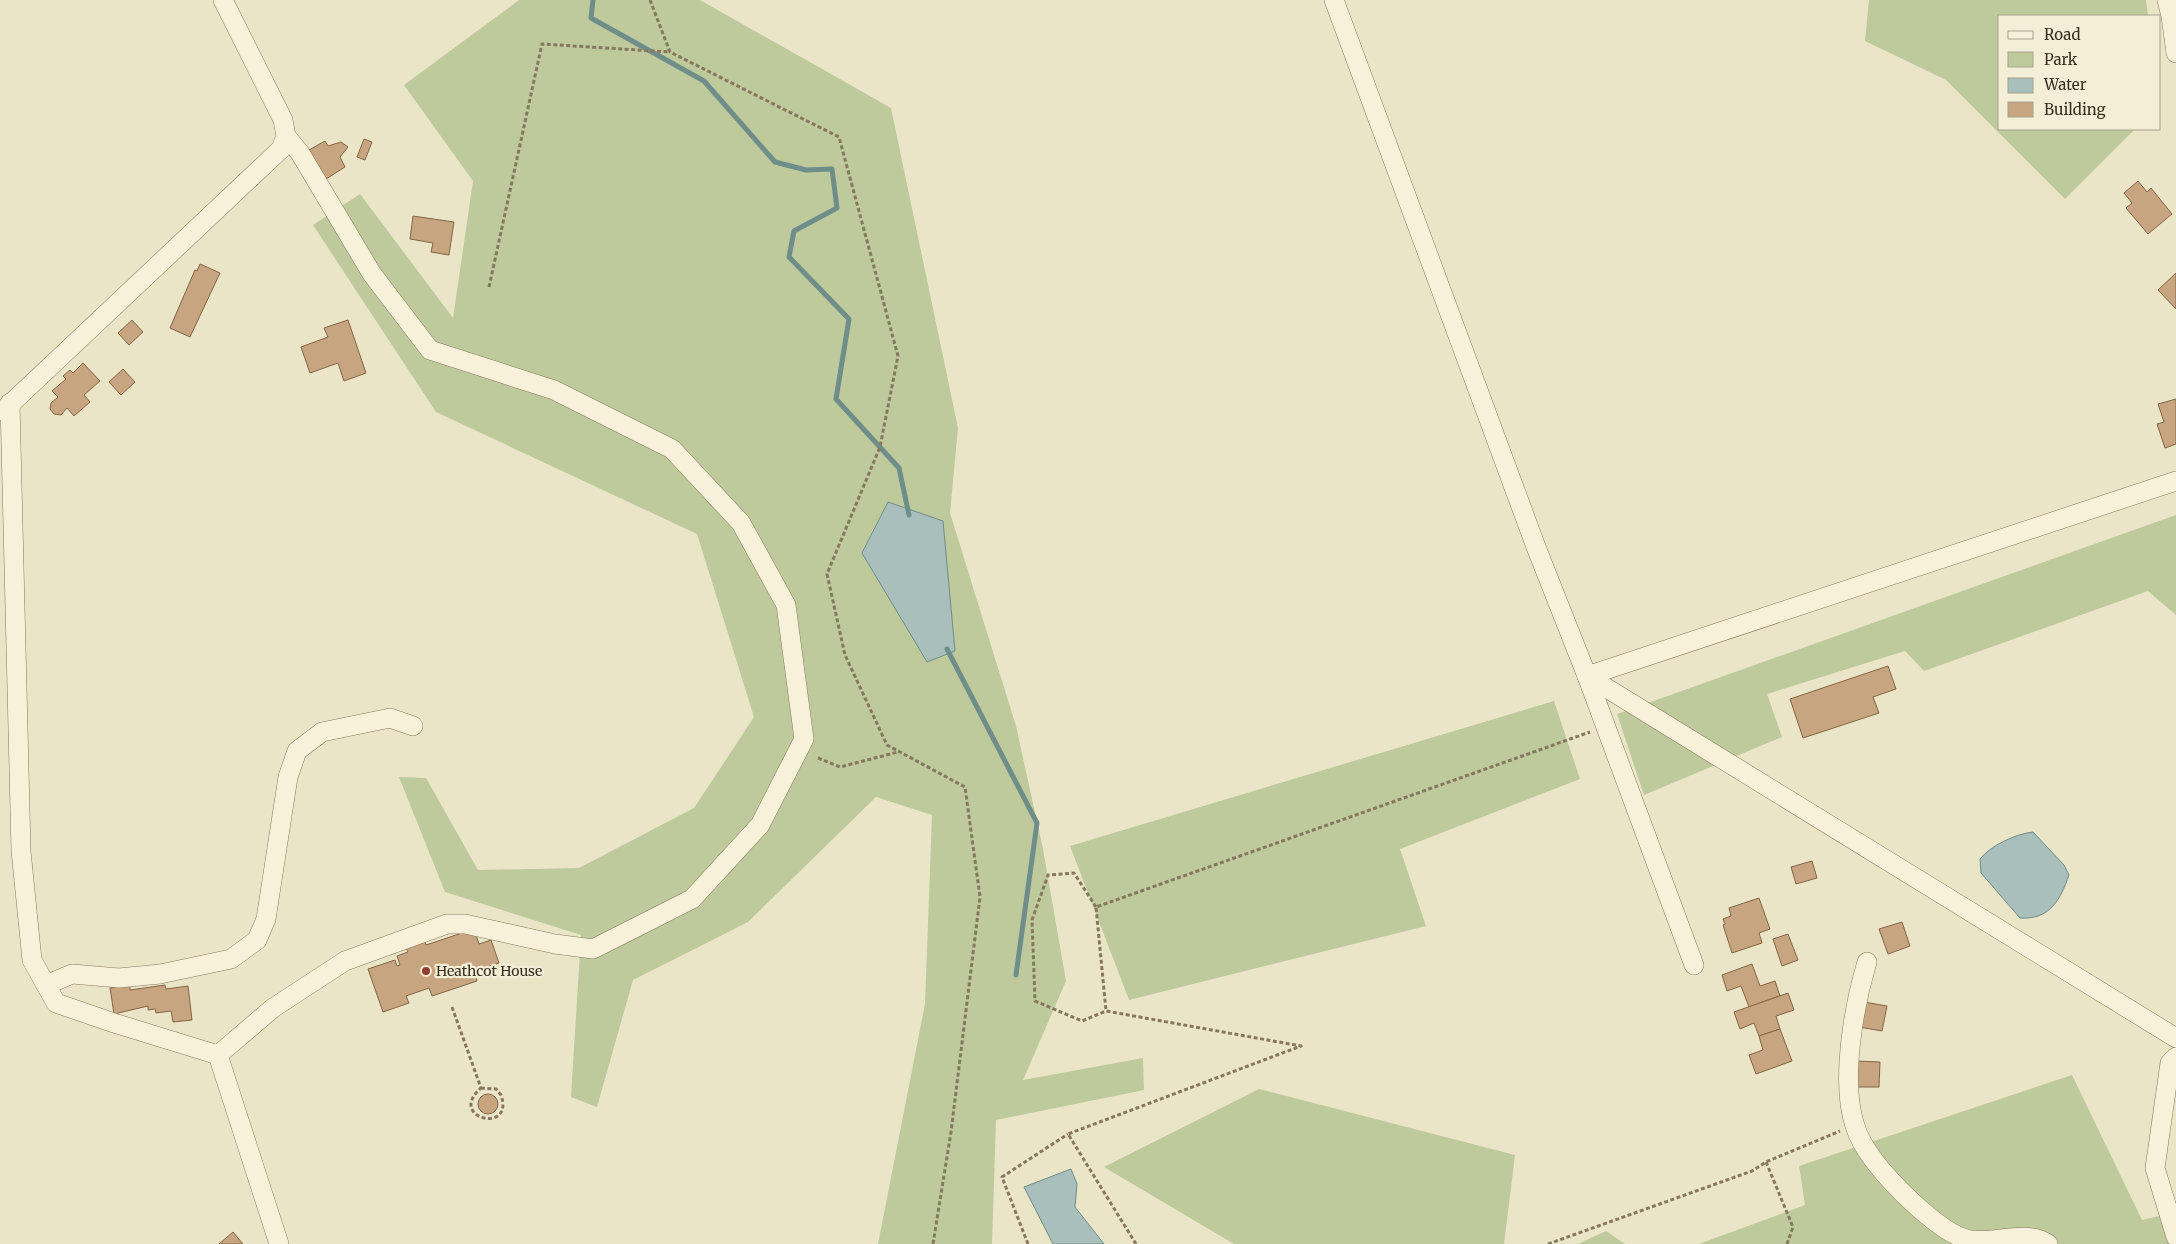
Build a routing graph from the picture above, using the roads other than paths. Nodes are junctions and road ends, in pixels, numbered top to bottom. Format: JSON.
{"nodes":[{"id":1,"x":222,"y":0,"type":"edge"},
{"id":2,"x":1334,"y":0,"type":"edge"},
{"id":3,"x":2167,"y":0,"type":"edge"},
{"id":4,"x":2176,"y":53,"type":"edge"},
{"id":5,"x":286,"y":136,"type":"junction"},
{"id":6,"x":5,"y":408,"type":"edge"},
{"id":7,"x":2176,"y":481,"type":"edge"},
{"id":8,"x":1587,"y":676,"type":"junction"},
{"id":9,"x":412,"y":726,"type":"dead end"},
{"id":10,"x":1867,"y":962,"type":"dead end"},
{"id":11,"x":1694,"y":965,"type":"dead end"},
{"id":12,"x":46,"y":985,"type":"junction"},
{"id":13,"x":2176,"y":1038,"type":"edge"},
{"id":14,"x":218,"y":1055,"type":"junction"},
{"id":15,"x":2176,"y":1056,"type":"edge"},
{"id":16,"x":2176,"y":1237,"type":"edge"},
{"id":17,"x":279,"y":1244,"type":"edge"},
{"id":18,"x":2048,"y":1244,"type":"edge"}],
"edges":[{"from":1,"to":5,"type":"street"},
{"from":2,"to":8,"type":"street"},
{"from":3,"to":4,"type":"street"},
{"from":5,"to":6,"type":"street"},
{"from":5,"to":14,"type":"street"},
{"from":6,"to":12,"type":"street"},
{"from":7,"to":8,"type":"street"},
{"from":8,"to":11,"type":"street"},
{"from":8,"to":13,"type":"street"},
{"from":9,"to":12,"type":"street"},
{"from":10,"to":18,"type":"street"},
{"from":12,"to":14,"type":"street"},
{"from":14,"to":17,"type":"street"},
{"from":15,"to":16,"type":"street"}]}
